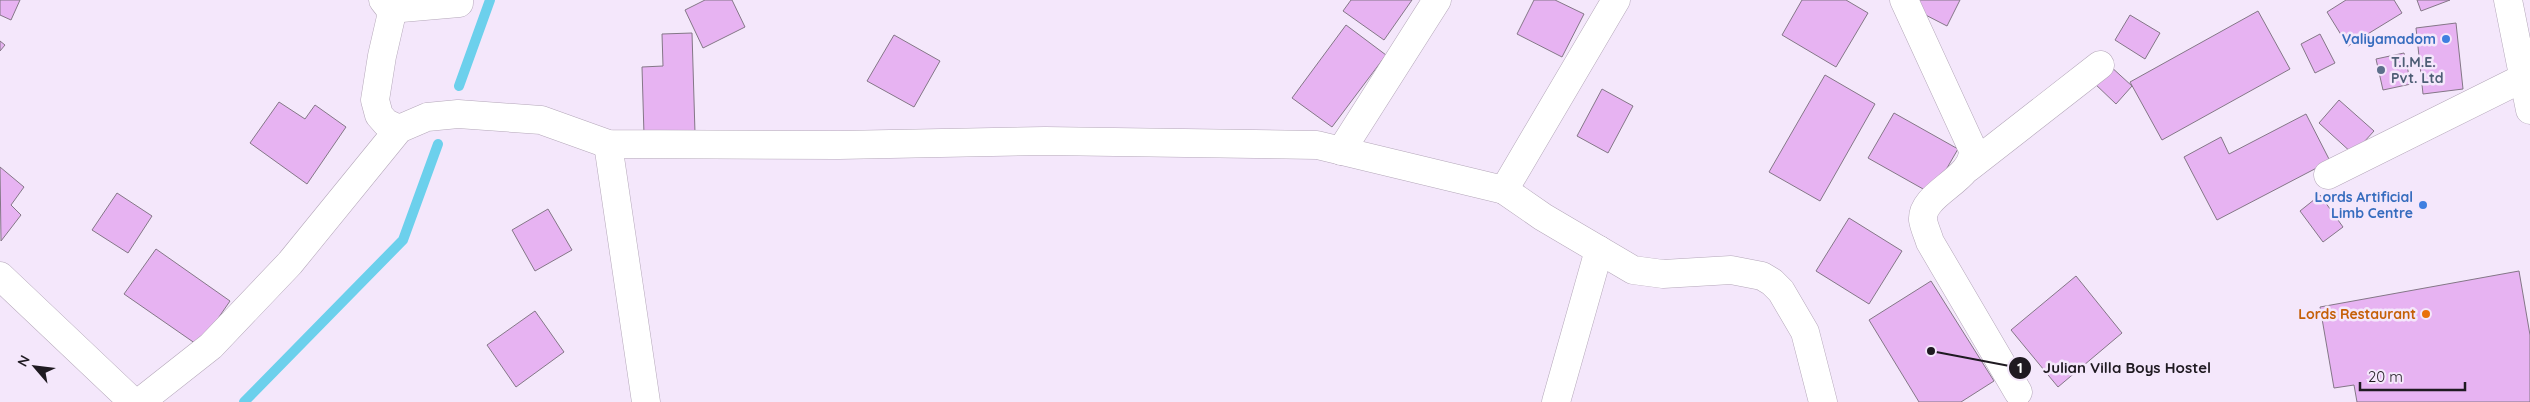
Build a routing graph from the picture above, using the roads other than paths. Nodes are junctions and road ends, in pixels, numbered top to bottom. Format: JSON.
{"nodes":[{"id":1,"x":459,"y":0,"type":"edge"},
{"id":2,"x":1437,"y":0,"type":"edge"},
{"id":3,"x":1616,"y":0,"type":"edge"},
{"id":4,"x":1904,"y":0,"type":"edge"},
{"id":5,"x":2508,"y":0,"type":"edge"},
{"id":6,"x":386,"y":4,"type":"edge"},
{"id":7,"x":2100,"y":65,"type":"dead end"},
{"id":8,"x":2525,"y":77,"type":"junction"},
{"id":9,"x":2530,"y":110,"type":"edge"},
{"id":10,"x":399,"y":128,"type":"junction"},
{"id":11,"x":608,"y":144,"type":"junction"},
{"id":12,"x":1341,"y":151,"type":"junction"},
{"id":13,"x":1968,"y":168,"type":"junction"},
{"id":14,"x":2328,"y":175,"type":"dead end"},
{"id":15,"x":1504,"y":190,"type":"junction"},
{"id":16,"x":1599,"y":250,"type":"junction"},
{"id":17,"x":0,"y":276,"type":"edge"},
{"id":18,"x":2018,"y":392,"type":"dead end"},
{"id":19,"x":133,"y":402,"type":"edge"},
{"id":20,"x":140,"y":402,"type":"edge"},
{"id":21,"x":646,"y":402,"type":"edge"},
{"id":22,"x":1556,"y":402,"type":"edge"},
{"id":23,"x":1823,"y":402,"type":"edge"}],
"edges":[{"from":1,"to":6,"type":"street"},
{"from":2,"to":12,"type":"street"},
{"from":3,"to":15,"type":"street"},
{"from":4,"to":13,"type":"street"},
{"from":5,"to":8,"type":"street"},
{"from":6,"to":10,"type":"street"},
{"from":7,"to":13,"type":"street"},
{"from":8,"to":9,"type":"street"},
{"from":8,"to":14,"type":"street"},
{"from":10,"to":11,"type":"street"},
{"from":10,"to":20,"type":"street"},
{"from":11,"to":12,"type":"street"},
{"from":11,"to":21,"type":"street"},
{"from":12,"to":15,"type":"street"},
{"from":13,"to":18,"type":"street"},
{"from":15,"to":16,"type":"street"},
{"from":16,"to":22,"type":"street"},
{"from":16,"to":23,"type":"street"},
{"from":17,"to":19,"type":"street"}]}
